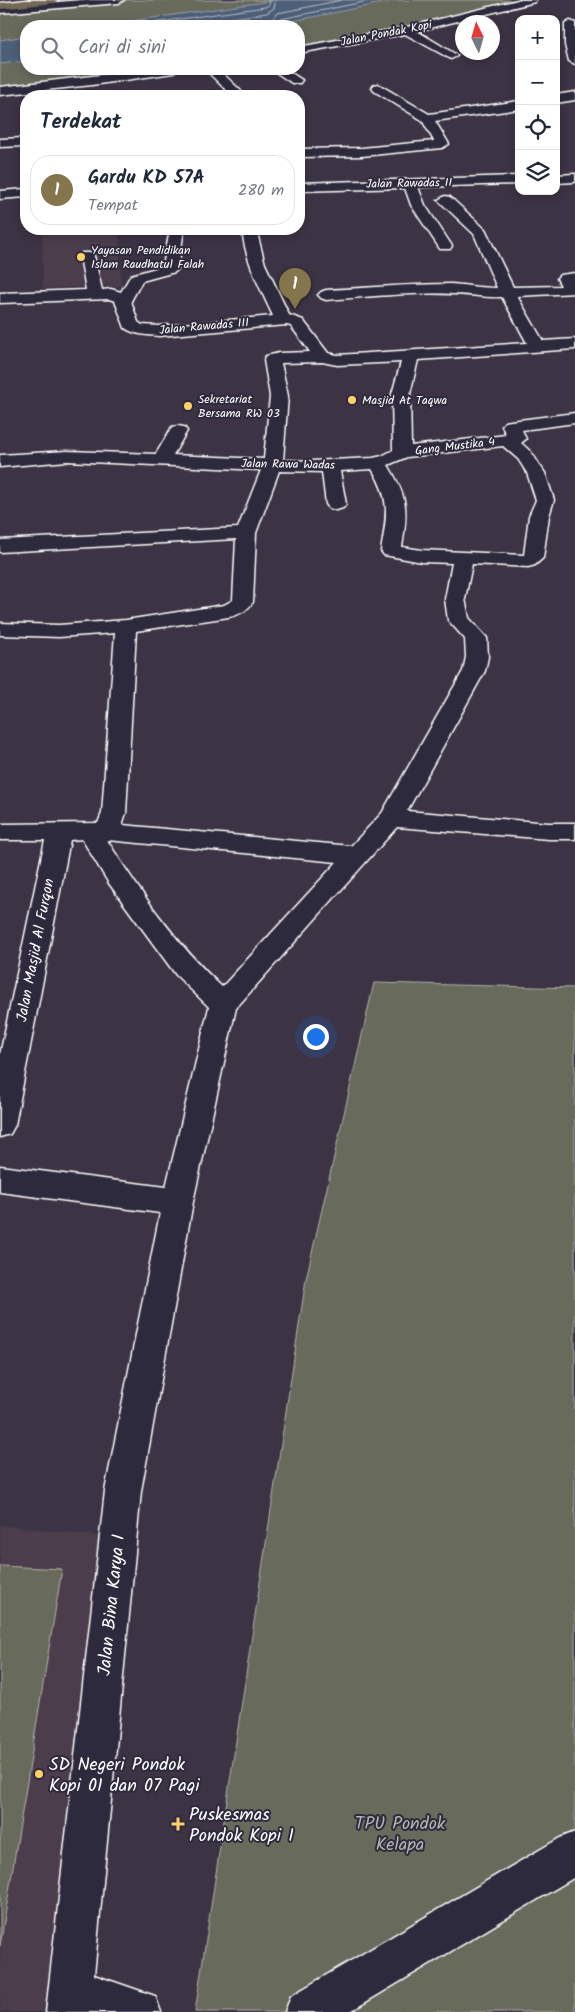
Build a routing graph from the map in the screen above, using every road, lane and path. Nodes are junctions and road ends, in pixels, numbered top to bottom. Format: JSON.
{"nodes":[{"id":1,"x":7,"y":0,"type":"edge"},
{"id":2,"x":53,"y":0,"type":"edge"},
{"id":3,"x":119,"y":0,"type":"edge"},
{"id":4,"x":531,"y":0,"type":"edge"},
{"id":5,"x":0,"y":1,"type":"edge"},
{"id":6,"x":0,"y":8,"type":"edge"},
{"id":7,"x":481,"y":12,"type":"junction"},
{"id":8,"x":488,"y":15,"type":"edge"},
{"id":9,"x":560,"y":24,"type":"edge"},
{"id":10,"x":573,"y":24,"type":"edge"},
{"id":11,"x":407,"y":30,"type":"junction"},
{"id":12,"x":560,"y":46,"type":"edge"},
{"id":13,"x":305,"y":49,"type":"edge"},
{"id":14,"x":305,"y":51,"type":"edge"},
{"id":15,"x":574,"y":52,"type":"edge"},
{"id":16,"x":332,"y":56,"type":"dead end"},
{"id":17,"x":451,"y":56,"type":"dead end"},
{"id":18,"x":148,"y":75,"type":"edge"},
{"id":19,"x":217,"y":75,"type":"edge"},
{"id":20,"x":287,"y":75,"type":"edge"},
{"id":21,"x":296,"y":80,"type":"dead end"},
{"id":22,"x":378,"y":88,"type":"dead end"},
{"id":23,"x":232,"y":90,"type":"edge"},
{"id":24,"x":0,"y":91,"type":"edge"},
{"id":25,"x":575,"y":96,"type":"edge"},
{"id":26,"x":560,"y":98,"type":"edge"},
{"id":27,"x":515,"y":106,"type":"edge"},
{"id":28,"x":427,"y":118,"type":"junction"},
{"id":29,"x":20,"y":142,"type":"edge"},
{"id":30,"x":0,"y":143,"type":"edge"},
{"id":31,"x":305,"y":153,"type":"edge"},
{"id":32,"x":560,"y":178,"type":"edge"},
{"id":33,"x":575,"y":178,"type":"edge"},
{"id":34,"x":515,"y":180,"type":"edge"},
{"id":35,"x":410,"y":184,"type":"junction"},
{"id":36,"x":305,"y":186,"type":"edge"},
{"id":37,"x":20,"y":193,"type":"edge"},
{"id":38,"x":0,"y":194,"type":"edge"},
{"id":39,"x":445,"y":200,"type":"dead end"},
{"id":40,"x":176,"y":235,"type":"edge"},
{"id":41,"x":250,"y":235,"type":"edge"},
{"id":42,"x":445,"y":246,"type":"dead end"},
{"id":43,"x":87,"y":256,"type":"dead end"},
{"id":44,"x":575,"y":278,"type":"edge"},
{"id":45,"x":508,"y":292,"type":"junction"},
{"id":46,"x":95,"y":294,"type":"junction"},
{"id":47,"x":326,"y":295,"type":"dead end"},
{"id":48,"x":0,"y":298,"type":"edge"},
{"id":49,"x":124,"y":300,"type":"junction"},
{"id":50,"x":283,"y":320,"type":"junction"},
{"id":51,"x":575,"y":344,"type":"edge"},
{"id":52,"x":538,"y":347,"type":"junction"},
{"id":53,"x":411,"y":356,"type":"junction"},
{"id":54,"x":322,"y":357,"type":"junction"},
{"id":55,"x":575,"y":418,"type":"edge"},
{"id":56,"x":178,"y":432,"type":"dead end"},
{"id":57,"x":507,"y":440,"type":"junction"},
{"id":58,"x":402,"y":452,"type":"junction"},
{"id":59,"x":0,"y":461,"type":"edge"},
{"id":60,"x":161,"y":461,"type":"junction"},
{"id":61,"x":377,"y":462,"type":"junction"},
{"id":62,"x":273,"y":464,"type":"junction"},
{"id":63,"x":330,"y":465,"type":"junction"},
{"id":64,"x":336,"y":504,"type":"dead end"},
{"id":65,"x":246,"y":532,"type":"junction"},
{"id":66,"x":0,"y":546,"type":"edge"},
{"id":67,"x":463,"y":558,"type":"junction"},
{"id":68,"x":126,"y":626,"type":"junction"},
{"id":69,"x":0,"y":629,"type":"edge"},
{"id":70,"x":391,"y":818,"type":"junction"},
{"id":71,"x":98,"y":831,"type":"junction"},
{"id":72,"x":575,"y":831,"type":"edge"},
{"id":73,"x":0,"y":832,"type":"edge"},
{"id":74,"x":59,"y":832,"type":"junction"},
{"id":75,"x":355,"y":855,"type":"junction"},
{"id":76,"x":222,"y":1004,"type":"junction"},
{"id":77,"x":0,"y":1125,"type":"edge"},
{"id":78,"x":0,"y":1179,"type":"edge"},
{"id":79,"x":178,"y":1202,"type":"junction"},
{"id":80,"x":575,"y":1853,"type":"edge"},
{"id":81,"x":69,"y":2001,"type":"edge"},
{"id":82,"x":139,"y":2012,"type":"edge"},
{"id":83,"x":307,"y":2012,"type":"edge"}],
"edges":[{"from":1,"to":5,"type":"main road"},
{"from":2,"to":6,"type":"main road"},
{"from":3,"to":6,"type":"street"},
{"from":4,"to":7,"type":"street","name":"Jalan Pondak Kopi"},
{"from":7,"to":8,"type":"street"},
{"from":7,"to":11,"type":"street","name":"Jalan Pondak Kopi"},
{"from":9,"to":10,"type":"street"},
{"from":10,"to":15,"type":"street"},
{"from":11,"to":13,"type":"street","name":"Jalan Pondak Kopi"},
{"from":11,"to":17,"type":"street"},
{"from":12,"to":15,"type":"street"},
{"from":14,"to":16,"type":"street"},
{"from":18,"to":24,"type":"street"},
{"from":19,"to":23,"type":"street"},
{"from":20,"to":21,"type":"street"},
{"from":22,"to":28,"type":"street"},
{"from":25,"to":26,"type":"street"},
{"from":27,"to":28,"type":"street"},
{"from":28,"to":31,"type":"street"},
{"from":29,"to":30,"type":"street"},
{"from":32,"to":33,"type":"street"},
{"from":34,"to":35,"type":"street","name":"Jalan Rawadas II"},
{"from":35,"to":36,"type":"street","name":"Jalan Rawadas II"},
{"from":35,"to":42,"type":"street"},
{"from":37,"to":38,"type":"street"},
{"from":39,"to":45,"type":"street"},
{"from":40,"to":49,"type":"street"},
{"from":41,"to":50,"type":"street"},
{"from":43,"to":46,"type":"street"},
{"from":44,"to":45,"type":"street"},
{"from":45,"to":47,"type":"street"},
{"from":45,"to":52,"type":"street"},
{"from":46,"to":48,"type":"street"},
{"from":46,"to":49,"type":"street"},
{"from":49,"to":50,"type":"street","name":"Jalan Rawadas III"},
{"from":50,"to":54,"type":"street"},
{"from":51,"to":52,"type":"street"},
{"from":52,"to":53,"type":"street"},
{"from":53,"to":54,"type":"street"},
{"from":53,"to":58,"type":"street"},
{"from":54,"to":62,"type":"street"},
{"from":55,"to":57,"type":"street"},
{"from":56,"to":60,"type":"street"},
{"from":57,"to":58,"type":"street","name":"Gang Mustika 4"},
{"from":57,"to":67,"type":"street"},
{"from":58,"to":61,"type":"street","name":"Jalan Rawa Wadas"},
{"from":59,"to":60,"type":"street","name":"Jalan Rawa Wadas"},
{"from":60,"to":62,"type":"street","name":"Jalan Rawa Wadas"},
{"from":61,"to":63,"type":"street","name":"Jalan Rawa Wadas"},
{"from":61,"to":67,"type":"street"},
{"from":62,"to":63,"type":"street","name":"Jalan Rawa Wadas"},
{"from":62,"to":65,"type":"street"},
{"from":63,"to":64,"type":"street"},
{"from":65,"to":66,"type":"street"},
{"from":65,"to":68,"type":"street"},
{"from":67,"to":70,"type":"street"},
{"from":68,"to":69,"type":"street"},
{"from":68,"to":71,"type":"street"},
{"from":70,"to":72,"type":"street"},
{"from":70,"to":75,"type":"street"},
{"from":71,"to":74,"type":"street"},
{"from":71,"to":75,"type":"street"},
{"from":71,"to":76,"type":"street"},
{"from":73,"to":74,"type":"street"},
{"from":74,"to":77,"type":"street","name":"Jalan Masjid Al Furqon"},
{"from":75,"to":76,"type":"street"},
{"from":76,"to":79,"type":"street","name":"Jalan Bina Karya I"},
{"from":78,"to":79,"type":"street"},
{"from":79,"to":81,"type":"street","name":"Jalan Bina Karya I"},
{"from":80,"to":83,"type":"street"},
{"from":81,"to":82,"type":"street"}]}
